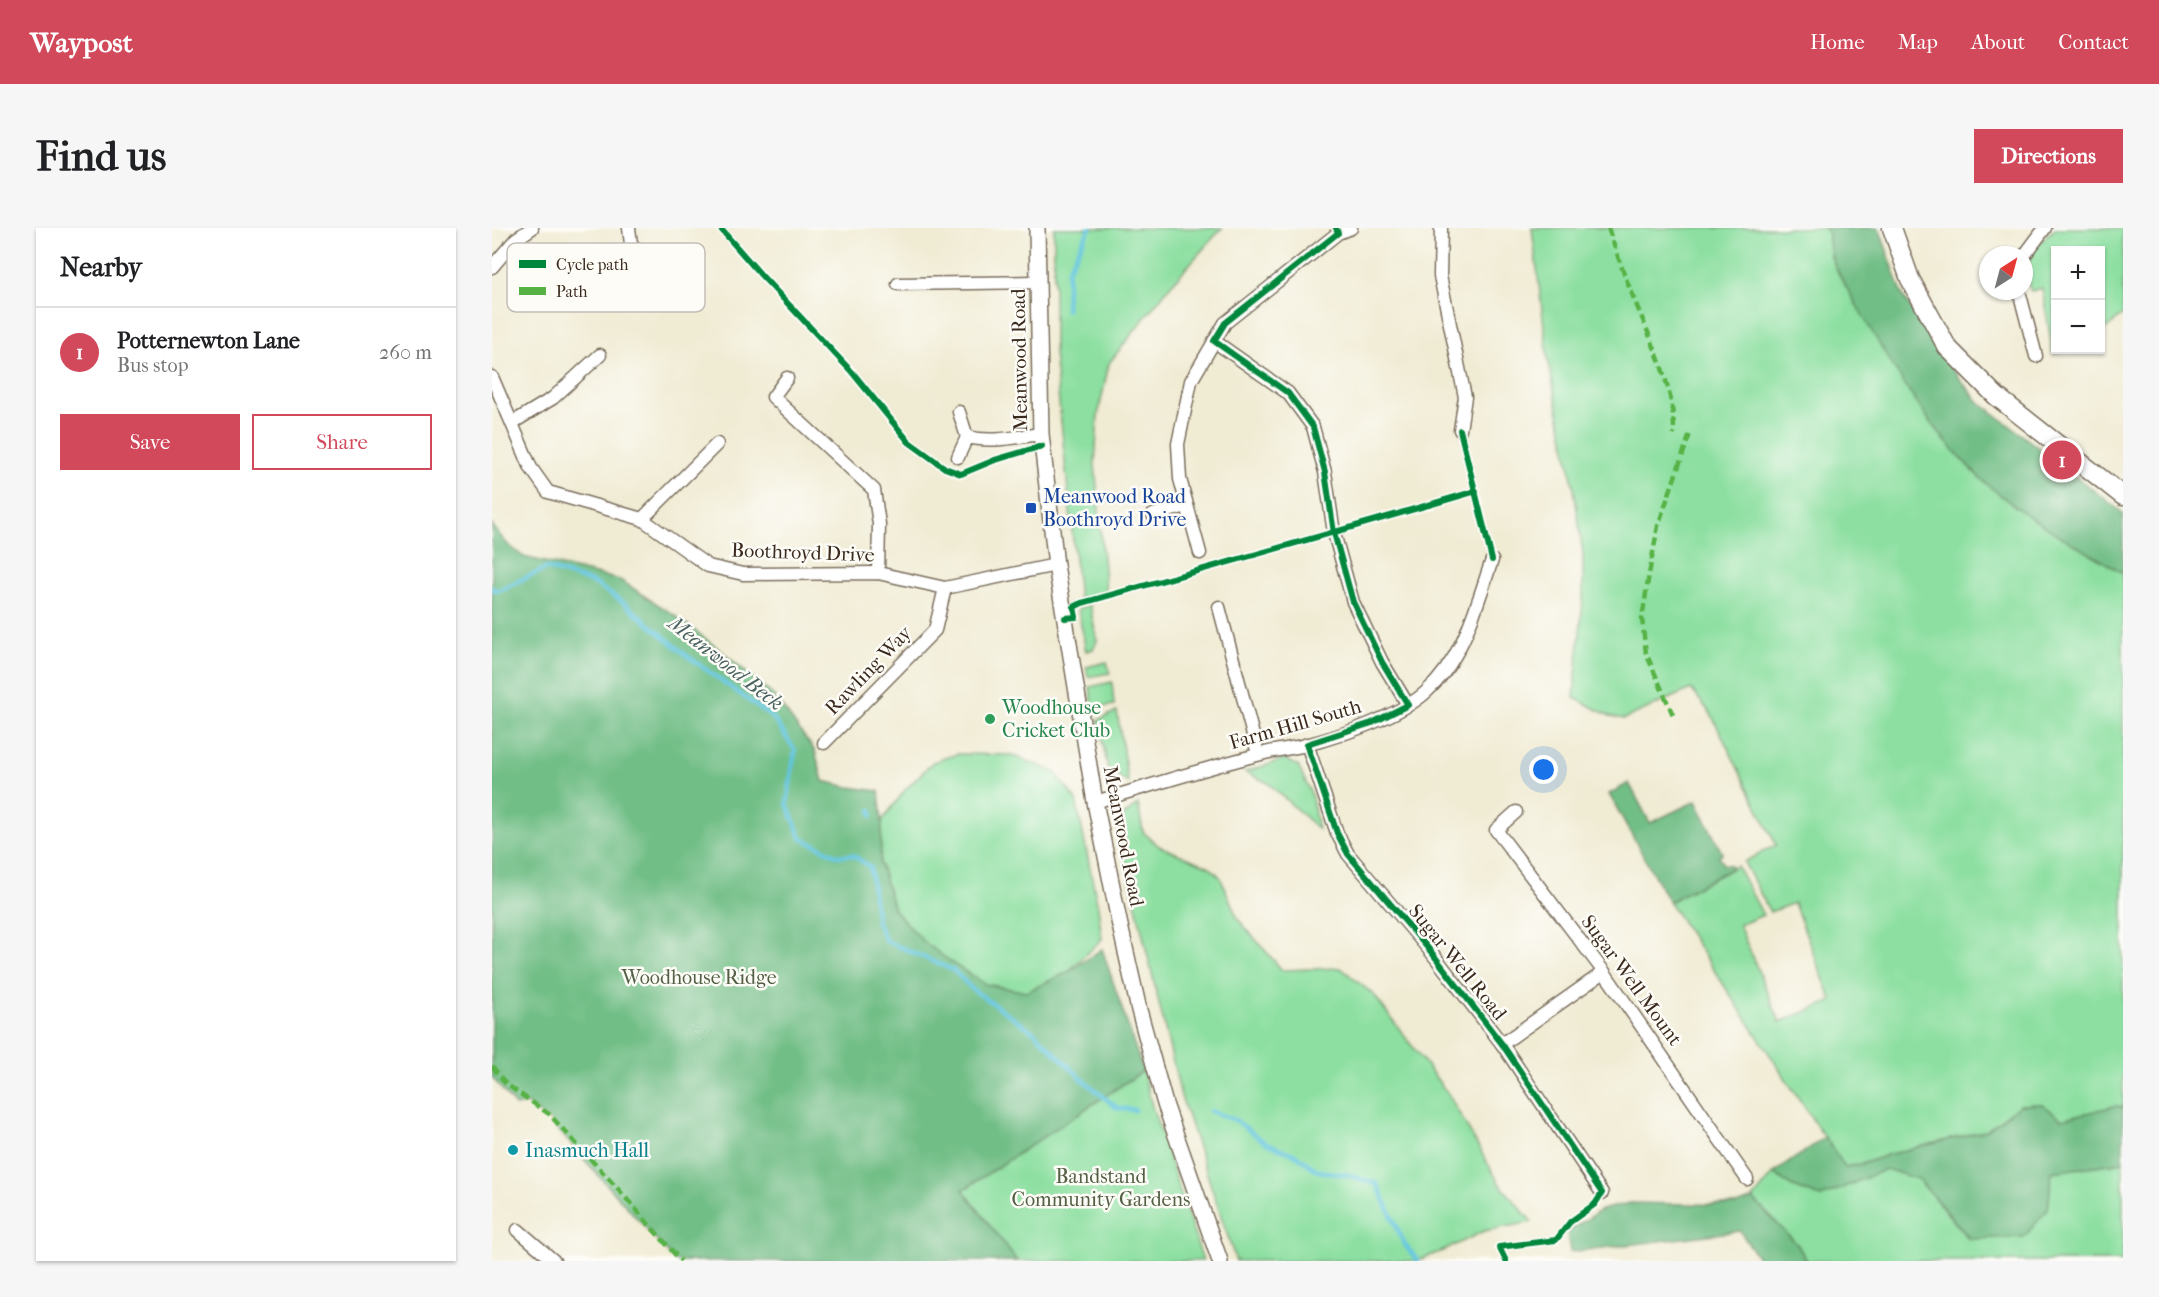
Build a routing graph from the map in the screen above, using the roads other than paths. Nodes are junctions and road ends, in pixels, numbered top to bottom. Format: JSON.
{"nodes":[{"id":1,"x":532,"y":228,"type":"edge"},
{"id":2,"x":629,"y":228,"type":"edge"},
{"id":3,"x":1038,"y":228,"type":"edge"},
{"id":4,"x":1351,"y":228,"type":"edge"},
{"id":5,"x":1442,"y":228,"type":"edge"},
{"id":6,"x":1892,"y":228,"type":"edge"},
{"id":7,"x":2045,"y":228,"type":"edge"},
{"id":8,"x":513,"y":243,"type":"edge"},
{"id":9,"x":631,"y":243,"type":"edge"},
{"id":10,"x":2032,"y":246,"type":"edge"},
{"id":11,"x":507,"y":250,"type":"edge"},
{"id":12,"x":492,"y":267,"type":"edge"},
{"id":13,"x":1038,"y":282,"type":"junction"},
{"id":14,"x":898,"y":284,"type":"dead end"},
{"id":15,"x":2021,"y":300,"type":"edge"},
{"id":16,"x":1214,"y":341,"type":"junction"},
{"id":17,"x":600,"y":355,"type":"dead end"},
{"id":18,"x":2036,"y":356,"type":"dead end"},
{"id":19,"x":492,"y":377,"type":"edge"},
{"id":20,"x":787,"y":378,"type":"dead end"},
{"id":21,"x":959,"y":412,"type":"dead end"},
{"id":22,"x":512,"y":423,"type":"junction"},
{"id":23,"x":1460,"y":430,"type":"dead end"},
{"id":24,"x":1041,"y":434,"type":"junction"},
{"id":25,"x":967,"y":436,"type":"junction"},
{"id":26,"x":717,"y":444,"type":"dead end"},
{"id":27,"x":958,"y":457,"type":"dead end"},
{"id":28,"x":2123,"y":496,"type":"edge"},
{"id":29,"x":1187,"y":506,"type":"junction"},
{"id":30,"x":1153,"y":515,"type":"dead end"},
{"id":31,"x":642,"y":519,"type":"junction"},
{"id":32,"x":1200,"y":553,"type":"dead end"},
{"id":33,"x":1492,"y":560,"type":"dead end"},
{"id":34,"x":1056,"y":565,"type":"junction"},
{"id":35,"x":878,"y":573,"type":"junction"},
{"id":36,"x":945,"y":588,"type":"junction"},
{"id":37,"x":1219,"y":607,"type":"dead end"},
{"id":38,"x":1408,"y":705,"type":"junction"},
{"id":39,"x":824,"y":743,"type":"dead end"},
{"id":40,"x":1307,"y":744,"type":"junction"},
{"id":41,"x":1258,"y":754,"type":"junction"},
{"id":42,"x":1095,"y":802,"type":"junction"},
{"id":43,"x":1516,"y":812,"type":"dead end"},
{"id":44,"x":1604,"y":972,"type":"junction"},
{"id":45,"x":1502,"y":1044,"type":"junction"},
{"id":46,"x":1748,"y":1179,"type":"dead end"},
{"id":47,"x":1602,"y":1192,"type":"dead end"},
{"id":48,"x":518,"y":1230,"type":"dead end"},
{"id":49,"x":554,"y":1261,"type":"edge"},
{"id":50,"x":1220,"y":1261,"type":"edge"}],
"edges":[{"from":1,"to":8,"type":"street"},
{"from":2,"to":9,"type":"street"},
{"from":3,"to":13,"type":"street","name":"Meanwood Road"},
{"from":4,"to":16,"type":"street"},
{"from":5,"to":23,"type":"street"},
{"from":6,"to":28,"type":"main road"},
{"from":7,"to":10,"type":"street"},
{"from":11,"to":12,"type":"street"},
{"from":13,"to":14,"type":"street"},
{"from":13,"to":24,"type":"street","name":"Meanwood Road"},
{"from":15,"to":18,"type":"street"},
{"from":16,"to":29,"type":"street"},
{"from":16,"to":38,"type":"street"},
{"from":17,"to":22,"type":"street"},
{"from":19,"to":22,"type":"street","name":"Boothroyd Drive"},
{"from":20,"to":35,"type":"street"},
{"from":21,"to":25,"type":"street"},
{"from":22,"to":31,"type":"street","name":"Boothroyd Drive"},
{"from":24,"to":25,"type":"street"},
{"from":24,"to":34,"type":"street","name":"Meanwood Road"},
{"from":25,"to":27,"type":"street"},
{"from":26,"to":31,"type":"street"},
{"from":29,"to":30,"type":"street"},
{"from":29,"to":32,"type":"street"},
{"from":31,"to":35,"type":"street","name":"Boothroyd Drive"},
{"from":33,"to":38,"type":"street","name":"Farm Hill South"},
{"from":34,"to":36,"type":"street","name":"Boothroyd Drive"},
{"from":34,"to":42,"type":"street","name":"Meanwood Road"},
{"from":35,"to":36,"type":"street","name":"Boothroyd Drive"},
{"from":36,"to":39,"type":"street","name":"Rawling Way"},
{"from":37,"to":41,"type":"street"},
{"from":38,"to":40,"type":"street","name":"Farm Hill South"},
{"from":40,"to":41,"type":"street","name":"Farm Hill South"},
{"from":40,"to":45,"type":"street","name":"Sugar Well Road"},
{"from":41,"to":42,"type":"street","name":"Farm Hill South"},
{"from":42,"to":50,"type":"street","name":"Meanwood Road"},
{"from":43,"to":44,"type":"street","name":"Sugar Well Mount"},
{"from":44,"to":45,"type":"street"},
{"from":44,"to":46,"type":"street","name":"Sugar Well Mount"},
{"from":45,"to":47,"type":"street","name":"Sugar Well Road"},
{"from":48,"to":49,"type":"street"}]}
